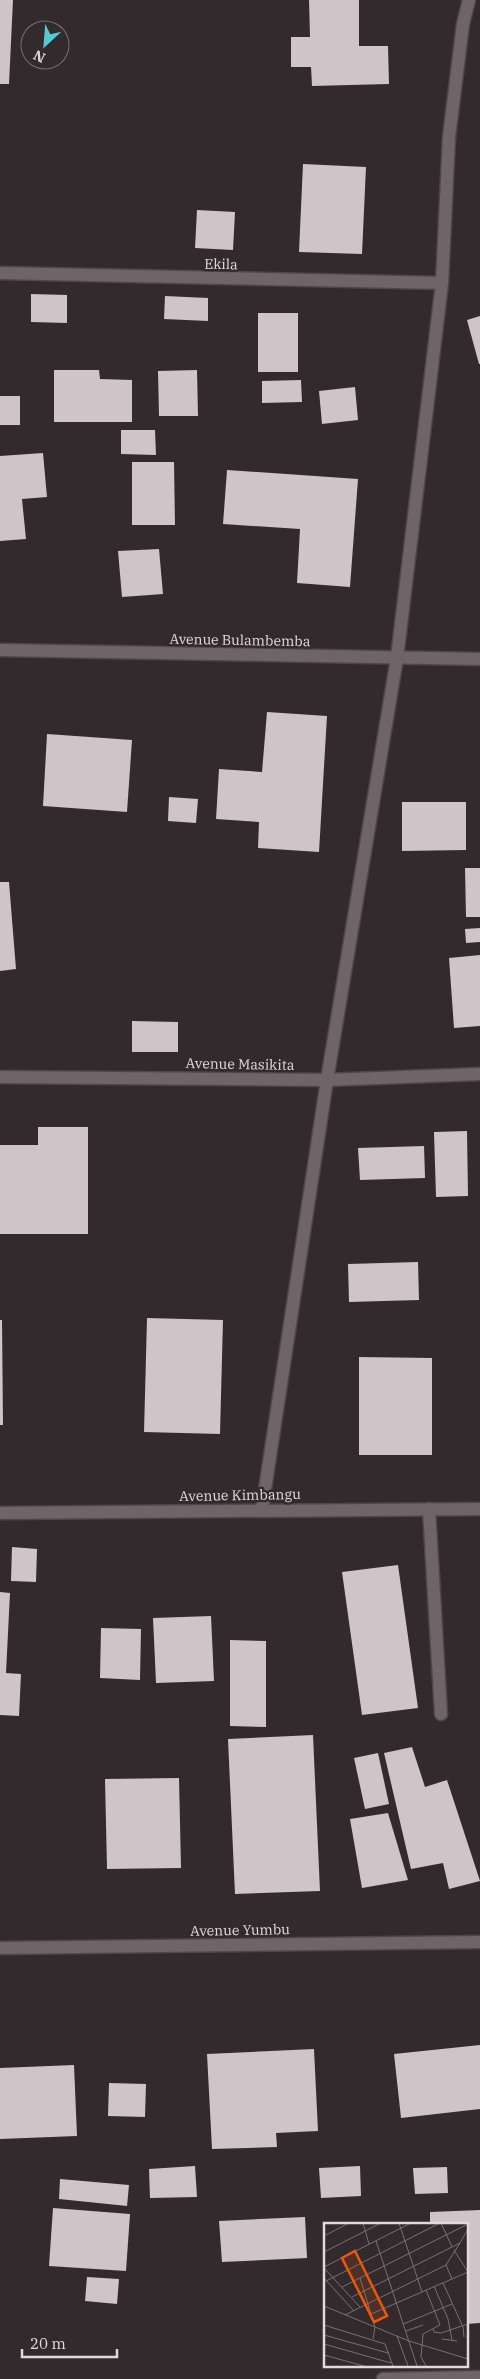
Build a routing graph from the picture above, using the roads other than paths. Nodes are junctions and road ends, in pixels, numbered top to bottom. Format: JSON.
{"nodes":[{"id":1,"x":469,"y":0,"type":"edge"},
{"id":2,"x":0,"y":274,"type":"edge"},
{"id":3,"x":442,"y":283,"type":"junction"},
{"id":4,"x":0,"y":650,"type":"edge"},
{"id":5,"x":397,"y":658,"type":"junction"},
{"id":6,"x":480,"y":659,"type":"edge"},
{"id":7,"x":480,"y":1074,"type":"edge"},
{"id":8,"x":0,"y":1077,"type":"edge"},
{"id":9,"x":327,"y":1080,"type":"junction"},
{"id":10,"x":262,"y":1509,"type":"junction"},
{"id":11,"x":429,"y":1509,"type":"junction"},
{"id":12,"x":480,"y":1509,"type":"edge"},
{"id":13,"x":0,"y":1513,"type":"edge"},
{"id":14,"x":441,"y":1714,"type":"dead end"},
{"id":15,"x":480,"y":1942,"type":"edge"},
{"id":16,"x":0,"y":1948,"type":"edge"},
{"id":17,"x":480,"y":2377,"type":"edge"},
{"id":18,"x":383,"y":2379,"type":"edge"}],
"edges":[{"from":1,"to":3,"type":"street"},
{"from":2,"to":3,"type":"street","name":"Ekila"},
{"from":3,"to":5,"type":"street"},
{"from":4,"to":5,"type":"street","name":"Avenue Bulambemba"},
{"from":5,"to":6,"type":"street","name":"Avenue Bulambemba"},
{"from":5,"to":9,"type":"street"},
{"from":7,"to":9,"type":"street","name":"Avenue Masikita"},
{"from":8,"to":9,"type":"street","name":"Avenue Masikita"},
{"from":9,"to":10,"type":"street"},
{"from":10,"to":11,"type":"street","name":"Avenue Kimbangu"},
{"from":10,"to":13,"type":"street","name":"Avenue Kimbangu"},
{"from":11,"to":12,"type":"street","name":"Avenue Kimbangu"},
{"from":11,"to":14,"type":"street"},
{"from":15,"to":16,"type":"street","name":"Avenue Yumbu"},
{"from":17,"to":18,"type":"street"}]}
